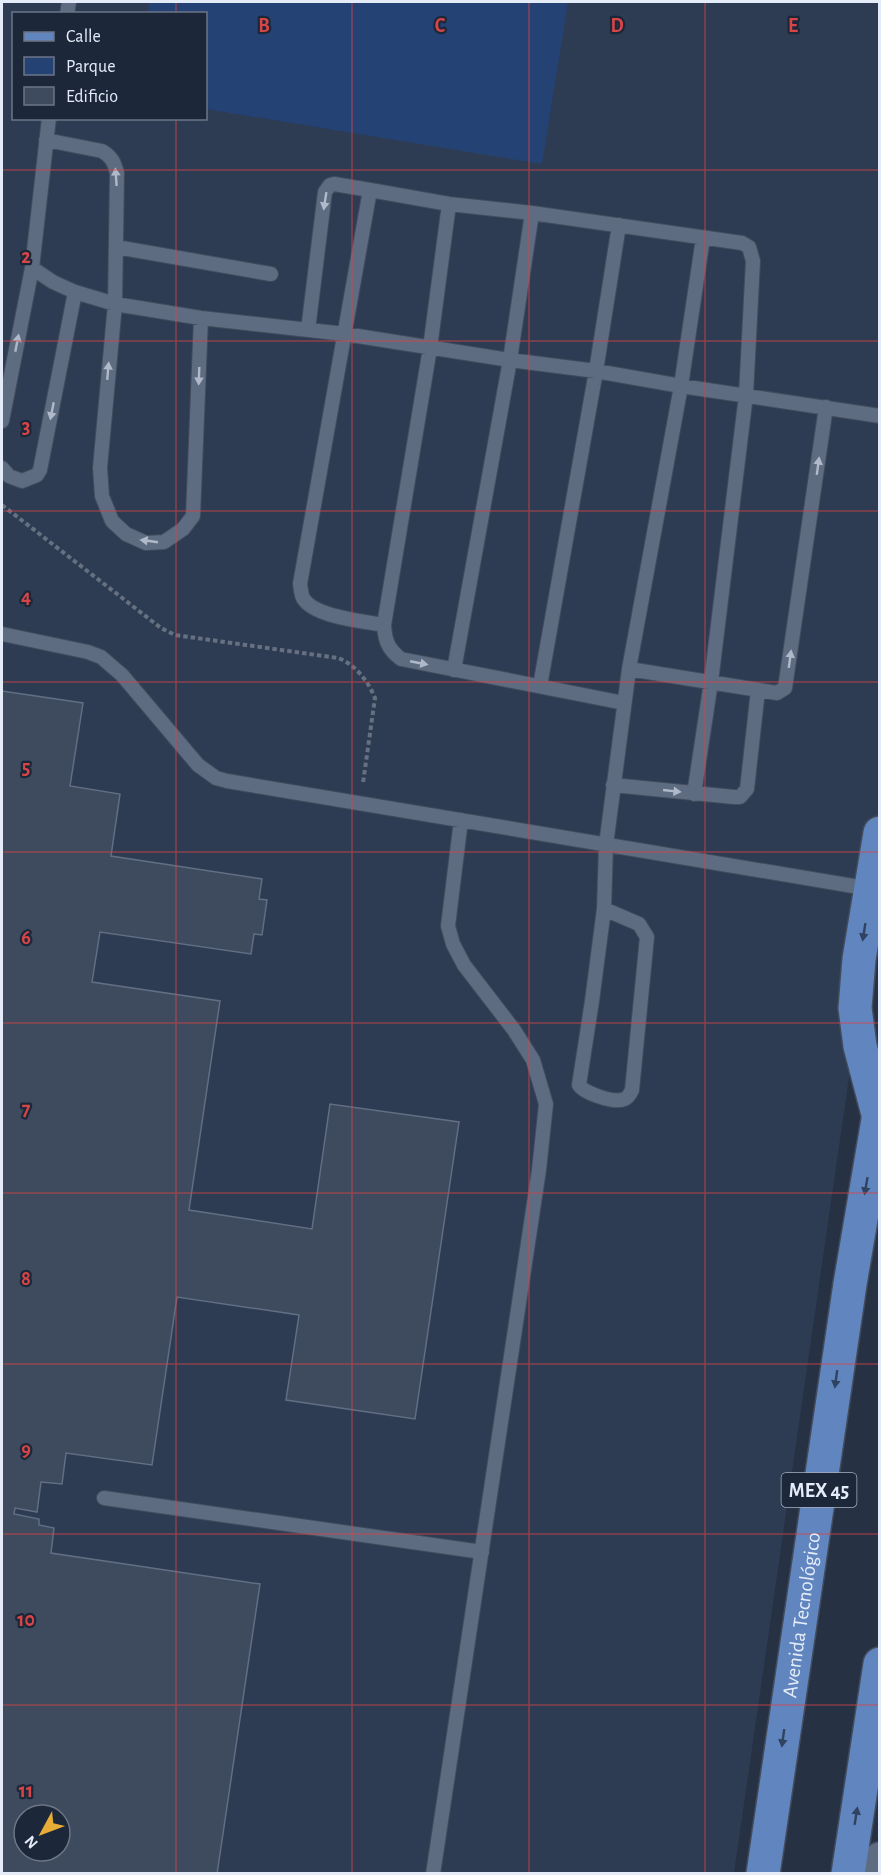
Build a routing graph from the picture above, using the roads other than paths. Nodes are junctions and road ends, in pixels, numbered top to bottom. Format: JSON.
{"nodes":[{"id":1,"x":50,"y":120,"type":"edge"},
{"id":2,"x":46,"y":140,"type":"junction"},
{"id":3,"x":370,"y":190,"type":"junction"},
{"id":4,"x":449,"y":204,"type":"junction"},
{"id":5,"x":532,"y":213,"type":"junction"},
{"id":6,"x":619,"y":225,"type":"junction"},
{"id":7,"x":703,"y":238,"type":"junction"},
{"id":8,"x":116,"y":247,"type":"junction"},
{"id":9,"x":32,"y":268,"type":"junction"},
{"id":10,"x":271,"y":274,"type":"dead end"},
{"id":11,"x":75,"y":292,"type":"junction"},
{"id":12,"x":115,"y":304,"type":"junction"},
{"id":13,"x":201,"y":318,"type":"junction"},
{"id":14,"x":308,"y":330,"type":"junction"},
{"id":15,"x":345,"y":334,"type":"junction"},
{"id":16,"x":430,"y":348,"type":"junction"},
{"id":17,"x":510,"y":360,"type":"junction"},
{"id":18,"x":596,"y":371,"type":"junction"},
{"id":19,"x":681,"y":386,"type":"junction"},
{"id":20,"x":746,"y":395,"type":"junction"},
{"id":21,"x":826,"y":407,"type":"junction"},
{"id":22,"x":879,"y":416,"type":"edge"},
{"id":23,"x":2,"y":422,"type":"edge"},
{"id":24,"x":2,"y":468,"type":"edge"},
{"id":25,"x":384,"y":625,"type":"junction"},
{"id":26,"x":2,"y":634,"type":"edge"},
{"id":27,"x":629,"y":669,"type":"junction"},
{"id":28,"x":454,"y":670,"type":"junction"},
{"id":29,"x":711,"y":682,"type":"junction"},
{"id":30,"x":540,"y":686,"type":"junction"},
{"id":31,"x":758,"y":690,"type":"junction"},
{"id":32,"x":624,"y":703,"type":"junction"},
{"id":33,"x":613,"y":785,"type":"junction"},
{"id":34,"x":694,"y":794,"type":"junction"},
{"id":35,"x":461,"y":820,"type":"junction"},
{"id":36,"x":879,"y":833,"type":"edge"},
{"id":37,"x":606,"y":844,"type":"junction"},
{"id":38,"x":871,"y":889,"type":"junction"},
{"id":39,"x":604,"y":909,"type":"junction"},
{"id":40,"x":879,"y":1111,"type":"edge"},
{"id":41,"x":104,"y":1498,"type":"dead end"},
{"id":42,"x":482,"y":1552,"type":"junction"},
{"id":43,"x":879,"y":1664,"type":"edge"},
{"id":44,"x":879,"y":1859,"type":"edge"},
{"id":45,"x":433,"y":1874,"type":"edge"},
{"id":46,"x":763,"y":1874,"type":"edge"},
{"id":47,"x":848,"y":1874,"type":"edge"},
{"id":48,"x":878,"y":1874,"type":"edge"}],
"edges":[{"from":1,"to":2,"type":"lane"},
{"from":8,"to":2,"type":"lane","one_way":true},
{"from":2,"to":9,"type":"lane"},
{"from":3,"to":4,"type":"lane"},
{"from":3,"to":14,"type":"lane","one_way":true},
{"from":3,"to":15,"type":"lane"},
{"from":4,"to":5,"type":"lane"},
{"from":4,"to":16,"type":"lane"},
{"from":5,"to":6,"type":"lane"},
{"from":5,"to":17,"type":"lane"},
{"from":6,"to":7,"type":"lane"},
{"from":6,"to":18,"type":"lane"},
{"from":7,"to":19,"type":"lane"},
{"from":7,"to":20,"type":"lane"},
{"from":8,"to":10,"type":"lane"},
{"from":8,"to":12,"type":"lane"},
{"from":9,"to":11,"type":"lane"},
{"from":23,"to":9,"type":"lane","one_way":true},
{"from":11,"to":12,"type":"lane"},
{"from":11,"to":24,"type":"lane","one_way":true},
{"from":12,"to":13,"type":"lane"},
{"from":13,"to":12,"type":"lane","one_way":true},
{"from":13,"to":14,"type":"lane"},
{"from":14,"to":15,"type":"lane"},
{"from":15,"to":16,"type":"lane"},
{"from":15,"to":25,"type":"lane"},
{"from":16,"to":17,"type":"lane"},
{"from":16,"to":25,"type":"lane"},
{"from":17,"to":18,"type":"lane"},
{"from":17,"to":28,"type":"lane"},
{"from":18,"to":19,"type":"lane"},
{"from":18,"to":30,"type":"lane"},
{"from":19,"to":20,"type":"lane"},
{"from":19,"to":27,"type":"lane"},
{"from":20,"to":21,"type":"lane"},
{"from":20,"to":29,"type":"lane"},
{"from":21,"to":22,"type":"lane"},
{"from":31,"to":21,"type":"lane","one_way":true},
{"from":25,"to":28,"type":"lane","one_way":true},
{"from":26,"to":35,"type":"lane"},
{"from":27,"to":29,"type":"lane"},
{"from":27,"to":32,"type":"lane"},
{"from":28,"to":30,"type":"lane"},
{"from":29,"to":31,"type":"lane"},
{"from":29,"to":34,"type":"lane"},
{"from":30,"to":32,"type":"lane"},
{"from":31,"to":34,"type":"lane"},
{"from":32,"to":33,"type":"lane"},
{"from":33,"to":34,"type":"lane","one_way":true},
{"from":33,"to":37,"type":"lane"},
{"from":35,"to":37,"type":"lane"},
{"from":35,"to":42,"type":"lane"},
{"from":36,"to":38,"type":"main road"},
{"from":37,"to":38,"type":"lane"},
{"from":37,"to":39,"type":"lane"},
{"from":38,"to":40,"type":"main road","one_way":true},
{"from":39,"to":39,"type":"lane"},
{"from":40,"to":46,"type":"main road","name":"Avenida Tecnológico","number":"MEX 45","one_way":true},
{"from":41,"to":42,"type":"lane"},
{"from":42,"to":45,"type":"lane"},
{"from":47,"to":43,"type":"main road","one_way":true},
{"from":44,"to":48,"type":"street"}]}
